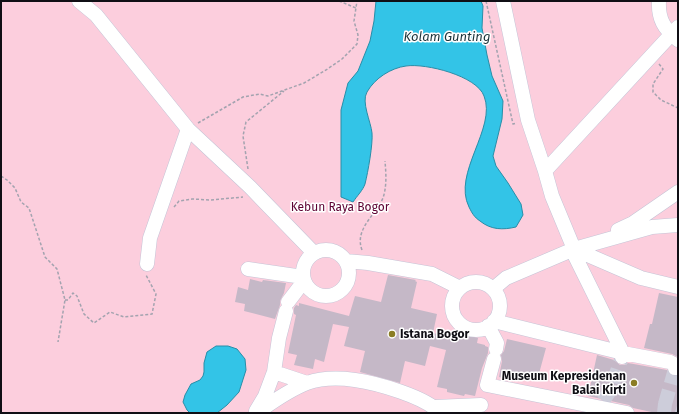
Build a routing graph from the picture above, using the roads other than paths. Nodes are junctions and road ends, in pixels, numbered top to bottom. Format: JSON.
{"nodes":[{"id":1,"x":78,"y":1,"type":"edge"},
{"id":2,"x":93,"y":1,"type":"edge"},
{"id":3,"x":503,"y":1,"type":"edge"},
{"id":4,"x":659,"y":1,"type":"edge"},
{"id":5,"x":96,"y":15,"type":"junction"},
{"id":6,"x":676,"y":34,"type":"edge"},
{"id":7,"x":188,"y":129,"type":"junction"},
{"id":8,"x":545,"y":171,"type":"junction"},
{"id":9,"x":678,"y":192,"type":"edge"},
{"id":10,"x":678,"y":226,"type":"edge"},
{"id":11,"x":591,"y":244,"type":"junction"},
{"id":12,"x":573,"y":249,"type":"junction"},
{"id":13,"x":314,"y":253,"type":"junction"},
{"id":14,"x":346,"y":261,"type":"junction"},
{"id":15,"x":147,"y":264,"type":"road end"},
{"id":16,"x":248,"y":269,"type":"dead end"},
{"id":17,"x":304,"y":279,"type":"junction"},
{"id":18,"x":678,"y":287,"type":"edge"},
{"id":19,"x":460,"y":288,"type":"junction"},
{"id":20,"x":493,"y":289,"type":"junction"},
{"id":21,"x":491,"y":324,"type":"junction"},
{"id":22,"x":622,"y":355,"type":"junction"},
{"id":23,"x":676,"y":368,"type":"edge"},
{"id":24,"x":274,"y":372,"type":"junction"},
{"id":25,"x":307,"y":383,"type":"junction"},
{"id":26,"x":487,"y":384,"type":"junction"},
{"id":27,"x":600,"y":407,"type":"edge"},
{"id":28,"x":480,"y":409,"type":"edge"},
{"id":29,"x":438,"y":410,"type":"edge"},
{"id":30,"x":256,"y":413,"type":"edge"},
{"id":31,"x":627,"y":413,"type":"edge"}],
"edges":[{"from":1,"to":5,"type":"lane"},
{"from":2,"to":5,"type":"lane"},
{"from":3,"to":8,"type":"lane"},
{"from":4,"to":6,"type":"lane"},
{"from":5,"to":7,"type":"lane"},
{"from":6,"to":8,"type":"lane"},
{"from":7,"to":13,"type":"lane"},
{"from":7,"to":15,"type":"lane"},
{"from":8,"to":12,"type":"lane"},
{"from":9,"to":11,"type":"lane"},
{"from":10,"to":11,"type":"lane"},
{"from":11,"to":12,"type":"lane"},
{"from":12,"to":18,"type":"lane"},
{"from":12,"to":20,"type":"lane"},
{"from":12,"to":22,"type":"lane"},
{"from":13,"to":14,"type":"lane"},
{"from":13,"to":17,"type":"lane"},
{"from":14,"to":17,"type":"lane"},
{"from":14,"to":19,"type":"lane"},
{"from":16,"to":17,"type":"lane"},
{"from":17,"to":24,"type":"lane"},
{"from":19,"to":20,"type":"lane"},
{"from":19,"to":21,"type":"lane"},
{"from":20,"to":21,"type":"lane"},
{"from":21,"to":22,"type":"lane"},
{"from":21,"to":26,"type":"lane"},
{"from":22,"to":23,"type":"lane"},
{"from":24,"to":25,"type":"lane"},
{"from":24,"to":30,"type":"lane"},
{"from":25,"to":29,"type":"lane"},
{"from":25,"to":30,"type":"lane"},
{"from":26,"to":27,"type":"lane"},
{"from":26,"to":28,"type":"lane"},
{"from":27,"to":31,"type":"lane"},
{"from":28,"to":29,"type":"lane"}]}
